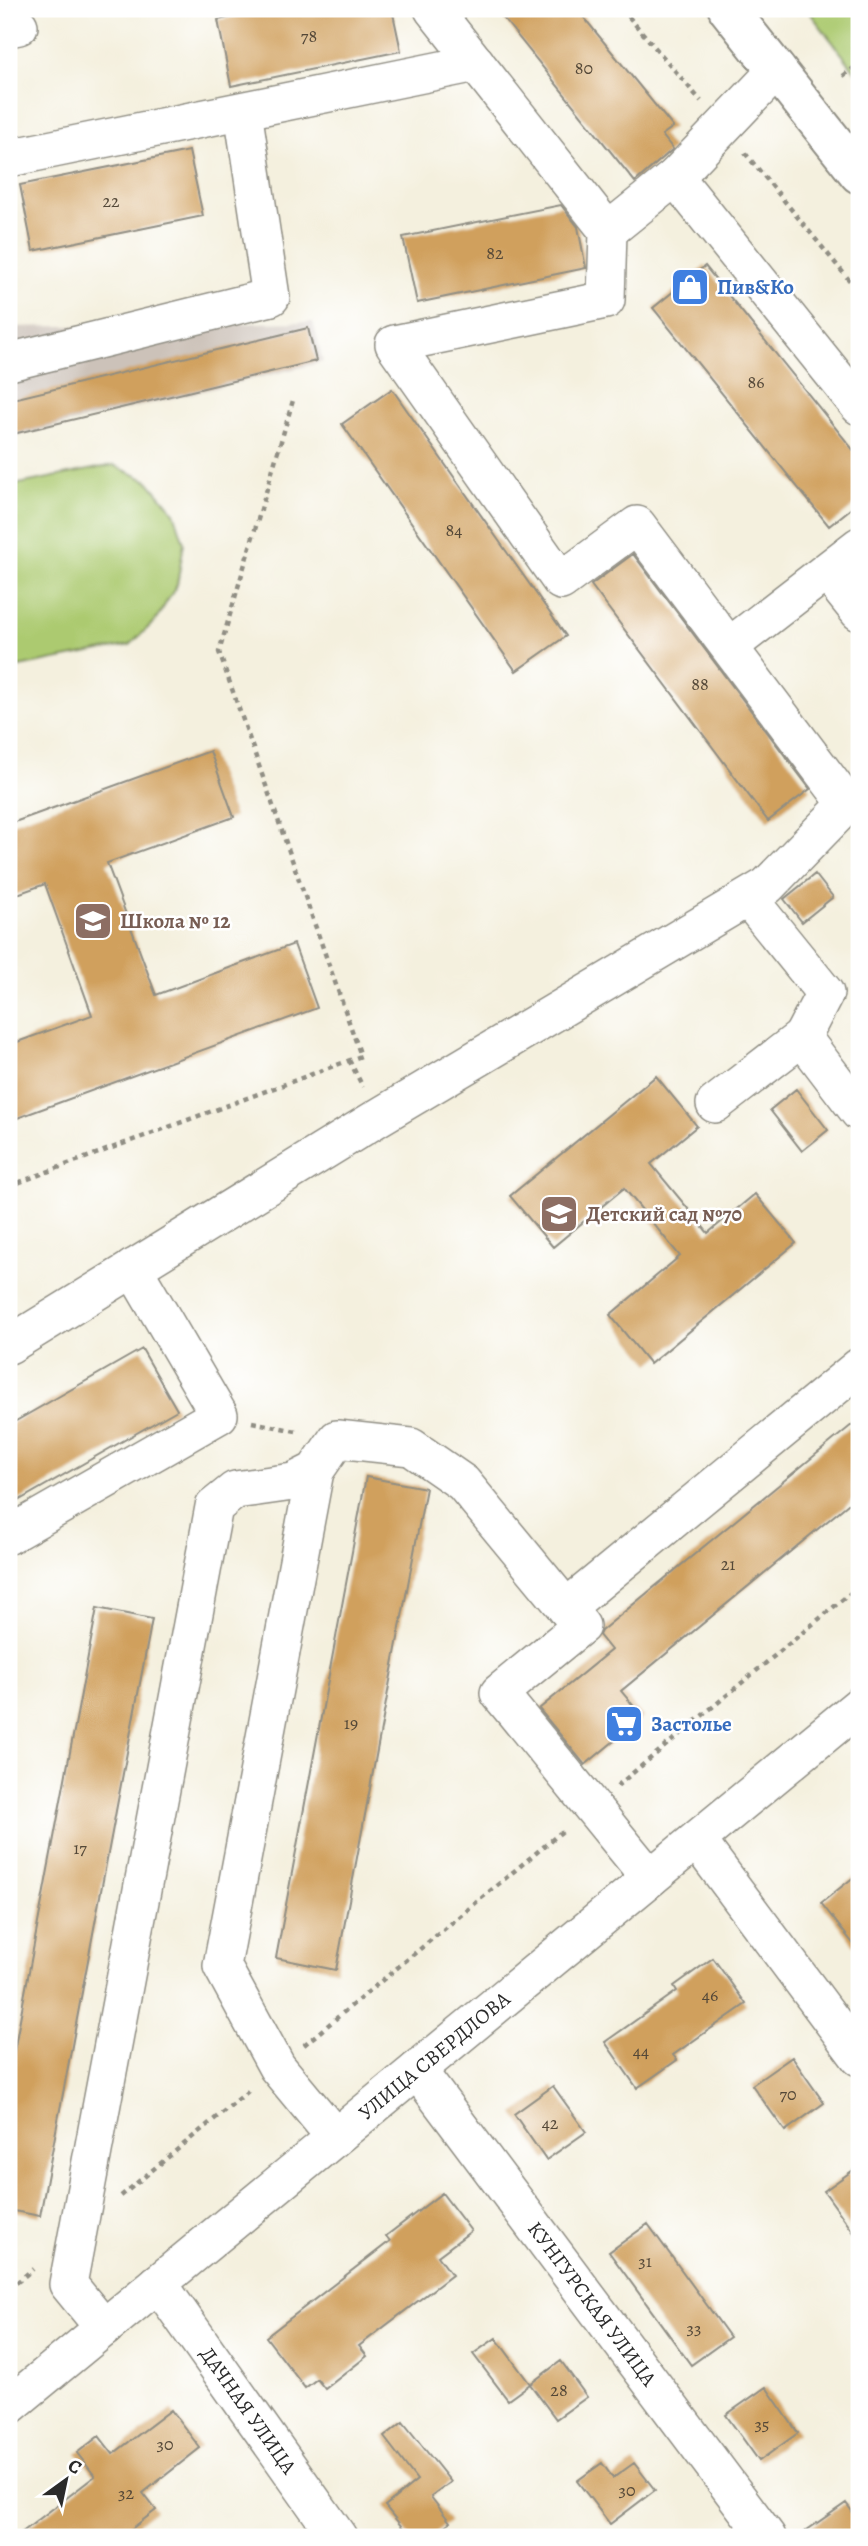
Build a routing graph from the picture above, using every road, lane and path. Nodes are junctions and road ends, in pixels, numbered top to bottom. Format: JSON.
{"nodes":[{"id":1,"x":433,"y":9,"type":"edge"},
{"id":2,"x":728,"y":9,"type":"edge"},
{"id":3,"x":476,"y":63,"type":"junction"},
{"id":4,"x":859,"y":64,"type":"edge"},
{"id":5,"x":777,"y":70,"type":"junction"},
{"id":6,"x":843,"y":76,"type":"dead end"},
{"id":7,"x":243,"y":111,"type":"junction"},
{"id":8,"x":9,"y":158,"type":"edge"},
{"id":9,"x":859,"y":174,"type":"edge"},
{"id":10,"x":675,"y":177,"type":"junction"},
{"id":11,"x":608,"y":231,"type":"junction"},
{"id":12,"x":9,"y":362,"type":"edge"},
{"id":13,"x":294,"y":397,"type":"dead end"},
{"id":14,"x":859,"y":406,"type":"edge"},
{"id":15,"x":859,"y":546,"type":"edge"},
{"id":16,"x":827,"y":572,"type":"junction"},
{"id":17,"x":859,"y":612,"type":"edge"},
{"id":18,"x":730,"y":646,"type":"junction"},
{"id":19,"x":748,"y":898,"type":"junction"},
{"id":20,"x":802,"y":1037,"type":"junction"},
{"id":21,"x":715,"y":1104,"type":"dead end"},
{"id":22,"x":859,"y":1112,"type":"edge"},
{"id":23,"x":9,"y":1186,"type":"edge"},
{"id":24,"x":134,"y":1268,"type":"junction"},
{"id":25,"x":10,"y":1340,"type":"edge"},
{"id":26,"x":859,"y":1367,"type":"edge"},
{"id":27,"x":219,"y":1415,"type":"junction"},
{"id":28,"x":337,"y":1439,"type":"junction"},
{"id":29,"x":315,"y":1471,"type":"junction"},
{"id":30,"x":9,"y":1535,"type":"edge"},
{"id":31,"x":859,"y":1586,"type":"edge"},
{"id":32,"x":566,"y":1608,"type":"junction"},
{"id":33,"x":859,"y":1706,"type":"edge"},
{"id":34,"x":592,"y":1807,"type":"junction"},
{"id":35,"x":697,"y":1840,"type":"junction"},
{"id":36,"x":650,"y":1878,"type":"junction"},
{"id":37,"x":859,"y":2057,"type":"edge"},
{"id":38,"x":277,"y":2067,"type":"junction"},
{"id":39,"x":417,"y":2070,"type":"junction"},
{"id":40,"x":335,"y":2137,"type":"junction"},
{"id":41,"x":120,"y":2198,"type":"dead end"},
{"id":42,"x":78,"y":2232,"type":"junction"},
{"id":43,"x":158,"y":2283,"type":"junction"},
{"id":44,"x":9,"y":2289,"type":"edge"},
{"id":45,"x":104,"y":2328,"type":"junction"},
{"id":46,"x":9,"y":2406,"type":"edge"},
{"id":47,"x":338,"y":2537,"type":"edge"},
{"id":48,"x":767,"y":2537,"type":"edge"}],
"edges":[{"from":1,"to":3,"type":"street"},
{"from":2,"to":5,"type":"main road"},
{"from":3,"to":7,"type":"street"},
{"from":3,"to":11,"type":"street"},
{"from":4,"to":6,"type":"path"},
{"from":5,"to":9,"type":"main road"},
{"from":5,"to":10,"type":"street"},
{"from":7,"to":8,"type":"street"},
{"from":7,"to":12,"type":"street"},
{"from":10,"to":11,"type":"street"},
{"from":10,"to":14,"type":"street"},
{"from":11,"to":18,"type":"street"},
{"from":13,"to":23,"type":"path"},
{"from":15,"to":16,"type":"street"},
{"from":16,"to":17,"type":"street"},
{"from":16,"to":18,"type":"street"},
{"from":18,"to":19,"type":"street"},
{"from":19,"to":20,"type":"street"},
{"from":19,"to":24,"type":"street"},
{"from":20,"to":21,"type":"street"},
{"from":20,"to":22,"type":"street"},
{"from":24,"to":25,"type":"street"},
{"from":24,"to":27,"type":"street"},
{"from":26,"to":32,"type":"street"},
{"from":27,"to":28,"type":"path"},
{"from":27,"to":30,"type":"street"},
{"from":28,"to":29,"type":"street"},
{"from":28,"to":32,"type":"street"},
{"from":29,"to":38,"type":"street"},
{"from":29,"to":42,"type":"street"},
{"from":31,"to":34,"type":"path"},
{"from":32,"to":34,"type":"street"},
{"from":33,"to":35,"type":"street","name":"УЛИЦА СВЕРДЛОВА"},
{"from":34,"to":36,"type":"street"},
{"from":34,"to":38,"type":"path"},
{"from":35,"to":36,"type":"street","name":"УЛИЦА СВЕРДЛОВА"},
{"from":35,"to":37,"type":"street"},
{"from":36,"to":39,"type":"street","name":"УЛИЦА СВЕРДЛОВА"},
{"from":38,"to":40,"type":"street"},
{"from":38,"to":41,"type":"path"},
{"from":39,"to":40,"type":"street","name":"УЛИЦА СВЕРДЛОВА"},
{"from":39,"to":48,"type":"street","name":"КУНГУРСКАЯ УЛИЦА"},
{"from":40,"to":43,"type":"street","name":"УЛИЦА СВЕРДЛОВА"},
{"from":42,"to":44,"type":"path"},
{"from":42,"to":45,"type":"street"},
{"from":43,"to":45,"type":"street","name":"УЛИЦА СВЕРДЛОВА"},
{"from":43,"to":47,"type":"street","name":"ДАЧНАЯ УЛИЦА"},
{"from":45,"to":46,"type":"street","name":"УЛИЦА СВЕРДЛОВА"}]}
